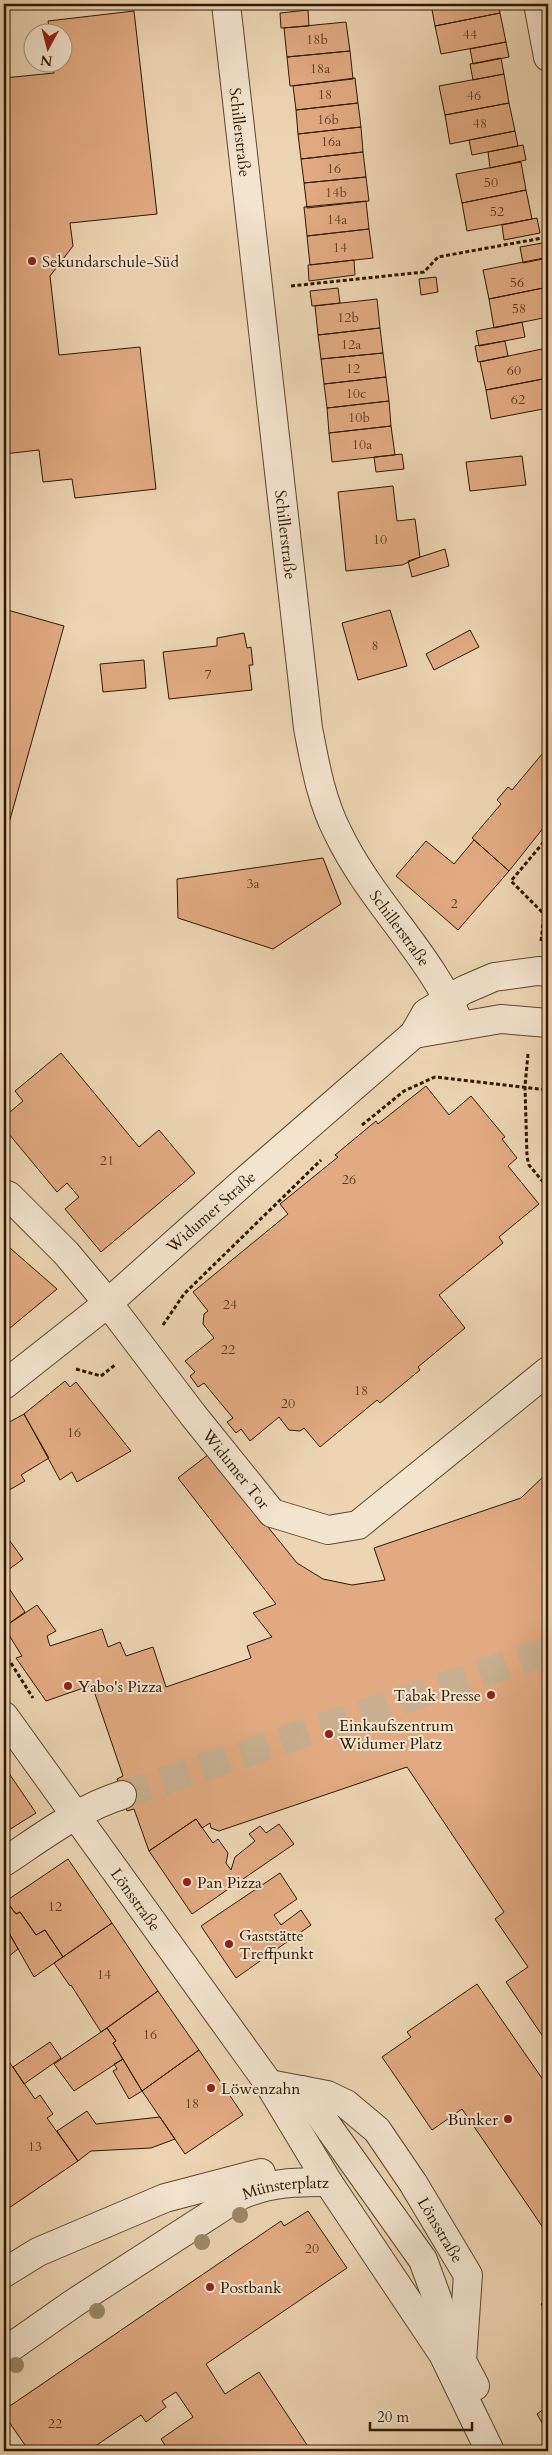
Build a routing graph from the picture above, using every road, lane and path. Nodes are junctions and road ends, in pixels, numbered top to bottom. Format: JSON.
{"nodes":[{"id":1,"x":226,"y":4,"type":"edge"},
{"id":2,"x":538,"y":4,"type":"edge"},
{"id":3,"x":548,"y":57,"type":"edge"},
{"id":4,"x":548,"y":237,"type":"edge"},
{"id":5,"x":258,"y":290,"type":"junction"},
{"id":6,"x":548,"y":837,"type":"edge"},
{"id":7,"x":548,"y":914,"type":"edge"},
{"id":8,"x":548,"y":972,"type":"edge"},
{"id":9,"x":449,"y":998,"type":"junction"},
{"id":10,"x":548,"y":1023,"type":"edge"},
{"id":11,"x":460,"y":1025,"type":"junction"},
{"id":12,"x":414,"y":1034,"type":"junction"},
{"id":13,"x":525,"y":1086,"type":"junction"},
{"id":14,"x":548,"y":1090,"type":"edge"},
{"id":15,"x":360,"y":1126,"type":"dead end"},
{"id":16,"x":324,"y":1157,"type":"dead end"},
{"id":17,"x":548,"y":1188,"type":"edge"},
{"id":18,"x":4,"y":1194,"type":"edge"},
{"id":19,"x":108,"y":1303,"type":"junction"},
{"id":20,"x":141,"y":1344,"type":"junction"},
{"id":21,"x":75,"y":1369,"type":"dead end"},
{"id":22,"x":548,"y":1371,"type":"edge"},
{"id":23,"x":4,"y":1385,"type":"edge"},
{"id":24,"x":4,"y":1716,"type":"edge"},
{"id":25,"x":122,"y":1795,"type":"tunnel mouth"},
{"id":26,"x":76,"y":1815,"type":"junction"},
{"id":27,"x":4,"y":1862,"type":"edge"},
{"id":28,"x":269,"y":2084,"type":"junction"},
{"id":29,"x":302,"y":2090,"type":"junction"},
{"id":30,"x":328,"y":2182,"type":"junction"},
{"id":31,"x":4,"y":2273,"type":"edge"},
{"id":32,"x":4,"y":2352,"type":"edge"},
{"id":33,"x":443,"y":2354,"type":"junction"},
{"id":34,"x":490,"y":2451,"type":"edge"},
{"id":35,"x":506,"y":2451,"type":"edge"}],
"edges":[{"from":1,"to":5,"type":"street","name":"Schillerstraße"},
{"from":2,"to":3,"type":"street"},
{"from":4,"to":5,"type":"path"},
{"from":5,"to":9,"type":"street","name":"Schillerstraße"},
{"from":6,"to":7,"type":"path"},
{"from":8,"to":9,"type":"street","name":"Widumer Straße"},
{"from":9,"to":11,"type":"street","name":"Schillerstraße"},
{"from":9,"to":12,"type":"street","name":"Widumer Straße"},
{"from":10,"to":11,"type":"street"},
{"from":11,"to":12,"type":"street"},
{"from":12,"to":19,"type":"street","name":"Widumer Straße"},
{"from":13,"to":14,"type":"path"},
{"from":13,"to":15,"type":"path"},
{"from":13,"to":17,"type":"path"},
{"from":16,"to":20,"type":"path"},
{"from":18,"to":19,"type":"street","name":"Widumer Tor"},
{"from":19,"to":20,"type":"street","name":"Widumer Tor"},
{"from":19,"to":23,"type":"street","name":"Widumer Straße"},
{"from":20,"to":21,"type":"path"},
{"from":20,"to":22,"type":"street","name":"Widumer Tor"},
{"from":24,"to":26,"type":"street","name":"Lönsstraße"},
{"from":25,"to":26,"type":"street"},
{"from":26,"to":27,"type":"street"},
{"from":26,"to":28,"type":"street","name":"Lönsstraße"},
{"from":28,"to":29,"type":"street","name":"Lönsstraße"},
{"from":28,"to":30,"type":"street","name":"Lönsstraße"},
{"from":29,"to":33,"type":"street"},
{"from":29,"to":35,"type":"street","name":"Lönsstraße"},
{"from":30,"to":31,"type":"street","name":"Münsterplatz"},
{"from":30,"to":32,"type":"street","name":"Münsterplatz"},
{"from":30,"to":33,"type":"street","name":"Lönsstraße"},
{"from":33,"to":34,"type":"street","name":"Lönsstraße"}]}
